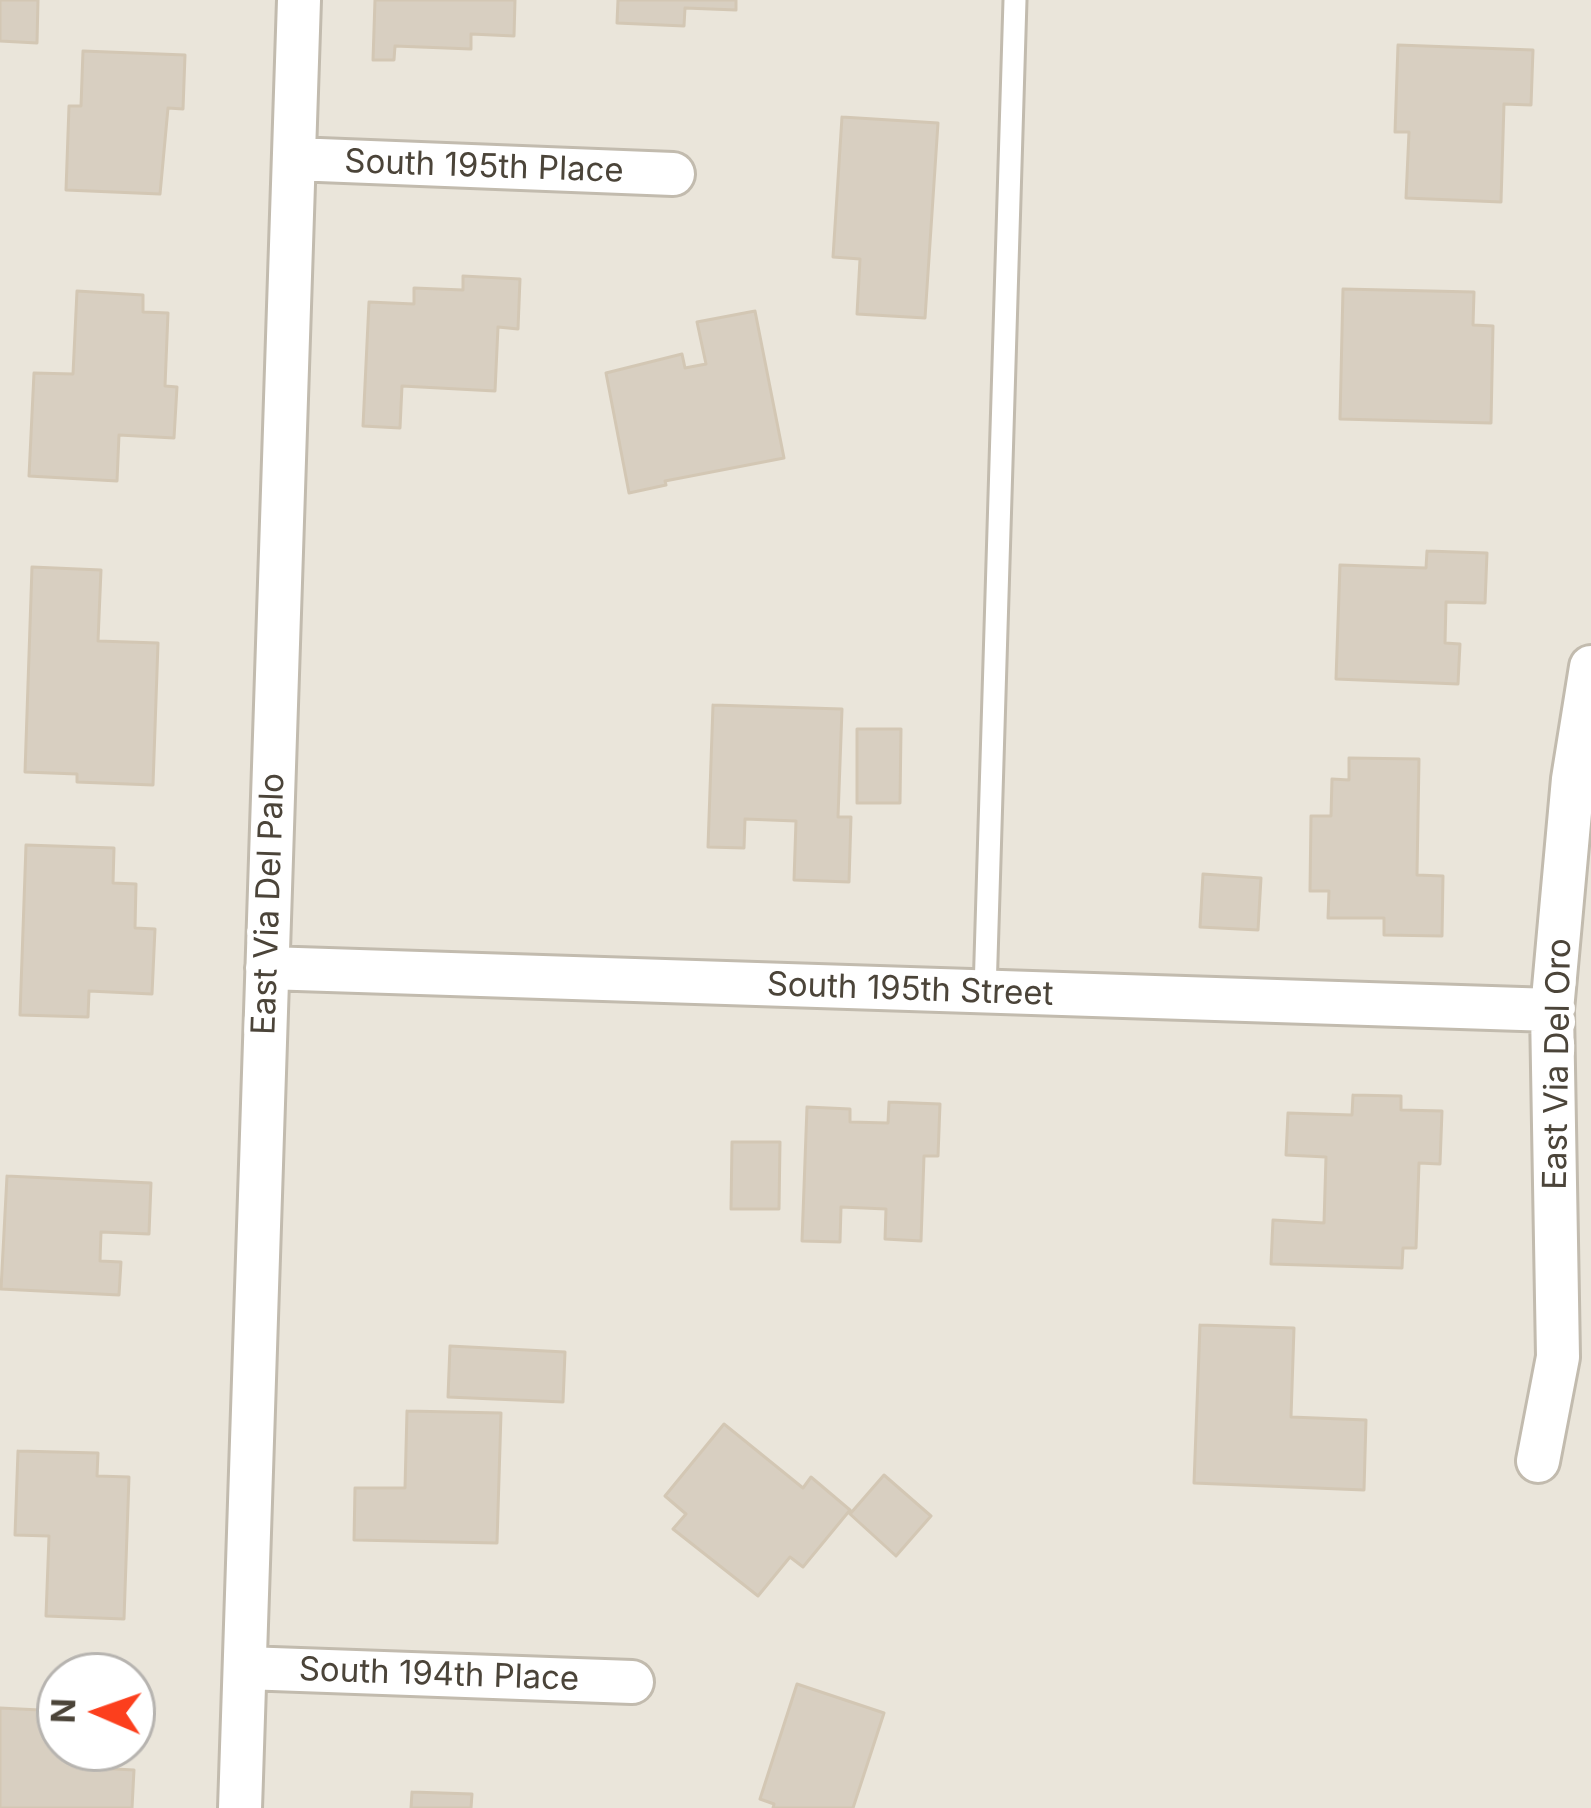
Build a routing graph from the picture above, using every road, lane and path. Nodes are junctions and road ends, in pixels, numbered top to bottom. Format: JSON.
{"nodes":[{"id":1,"x":299,"y":0,"type":"edge"},
{"id":2,"x":1015,"y":0,"type":"edge"},
{"id":3,"x":294,"y":159,"type":"junction"},
{"id":4,"x":674,"y":174,"type":"dead end"},
{"id":5,"x":1591,"y":667,"type":"edge"},
{"id":6,"x":267,"y":968,"type":"junction"},
{"id":7,"x":985,"y":992,"type":"junction"},
{"id":8,"x":1552,"y":1010,"type":"junction"},
{"id":9,"x":1538,"y":1461,"type":"dead end"},
{"id":10,"x":244,"y":1668,"type":"junction"},
{"id":11,"x":632,"y":1682,"type":"dead end"},
{"id":12,"x":240,"y":1808,"type":"edge"}],
"edges":[{"from":1,"to":3,"type":"street","name":"East Via Del Palo"},
{"from":2,"to":7,"type":"lane"},
{"from":3,"to":4,"type":"street","name":"South 195th Place"},
{"from":3,"to":6,"type":"street","name":"East Via Del Palo"},
{"from":5,"to":8,"type":"street","name":"East Via Del Oro"},
{"from":6,"to":7,"type":"street","name":"South 195th Street"},
{"from":6,"to":10,"type":"street","name":"East Via Del Palo"},
{"from":7,"to":8,"type":"street","name":"South 195th Street"},
{"from":8,"to":9,"type":"street","name":"East Via Del Oro"},
{"from":10,"to":11,"type":"street","name":"South 194th Place"},
{"from":10,"to":12,"type":"street","name":"East Via Del Palo"}]}
